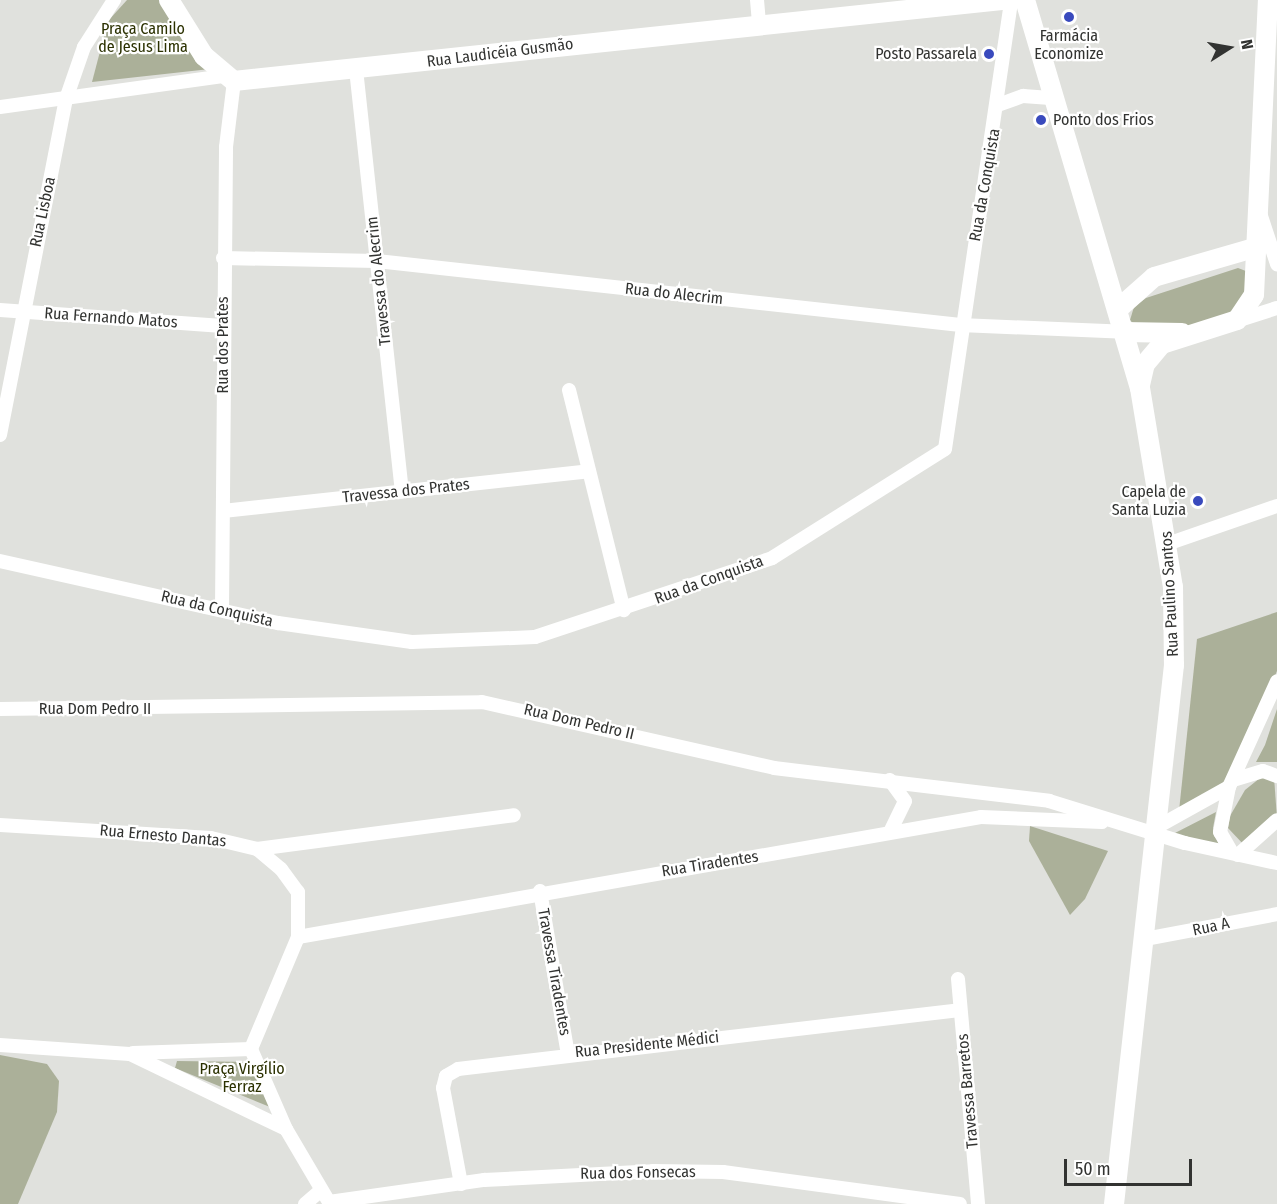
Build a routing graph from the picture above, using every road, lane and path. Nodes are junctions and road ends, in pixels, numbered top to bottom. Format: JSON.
{"nodes":[{"id":1,"x":114,"y":0,"type":"edge"},
{"id":2,"x":169,"y":0,"type":"edge"},
{"id":3,"x":757,"y":0,"type":"edge"},
{"id":4,"x":1002,"y":0,"type":"edge"},
{"id":5,"x":1011,"y":0,"type":"edge"},
{"id":6,"x":1025,"y":0,"type":"edge"},
{"id":7,"x":1268,"y":0,"type":"edge"},
{"id":8,"x":759,"y":22,"type":"junction"},
{"id":9,"x":356,"y":69,"type":"junction"},
{"id":10,"x":229,"y":79,"type":"junction"},
{"id":11,"x":1054,"y":98,"type":"junction"},
{"id":12,"x":66,"y":99,"type":"junction"},
{"id":13,"x":998,"y":105,"type":"junction"},
{"id":14,"x":0,"y":107,"type":"edge"},
{"id":15,"x":1258,"y":208,"type":"junction"},
{"id":16,"x":1254,"y":248,"type":"junction"},
{"id":17,"x":223,"y":258,"type":"junction"},
{"id":18,"x":377,"y":261,"type":"junction"},
{"id":19,"x":1277,"y":264,"type":"edge"},
{"id":20,"x":1277,"y":308,"type":"edge"},
{"id":21,"x":0,"y":309,"type":"edge"},
{"id":22,"x":1118,"y":309,"type":"junction"},
{"id":23,"x":23,"y":312,"type":"junction"},
{"id":24,"x":960,"y":325,"type":"junction"},
{"id":25,"x":222,"y":326,"type":"junction"},
{"id":26,"x":1223,"y":326,"type":"junction"},
{"id":27,"x":1124,"y":332,"type":"junction"},
{"id":28,"x":1189,"y":333,"type":"junction"},
{"id":29,"x":1140,"y":388,"type":"junction"},
{"id":30,"x":569,"y":390,"type":"dead end"},
{"id":31,"x":0,"y":435,"type":"edge"},
{"id":32,"x":589,"y":471,"type":"junction"},
{"id":33,"x":402,"y":492,"type":"junction"},
{"id":34,"x":1277,"y":506,"type":"edge"},
{"id":35,"x":223,"y":511,"type":"junction"},
{"id":36,"x":1170,"y":543,"type":"junction"},
{"id":37,"x":0,"y":561,"type":"edge"},
{"id":38,"x":222,"y":609,"type":"junction"},
{"id":39,"x":624,"y":610,"type":"junction"},
{"id":40,"x":1277,"y":681,"type":"edge"},
{"id":41,"x":0,"y":709,"type":"edge"},
{"id":42,"x":1277,"y":776,"type":"edge"},
{"id":43,"x":890,"y":780,"type":"junction"},
{"id":44,"x":1231,"y":784,"type":"junction"},
{"id":45,"x":514,"y":815,"type":"dead end"},
{"id":46,"x":1277,"y":820,"type":"edge"},
{"id":47,"x":1124,"y":824,"type":"junction"},
{"id":48,"x":0,"y":825,"type":"edge"},
{"id":49,"x":890,"y":832,"type":"junction"},
{"id":50,"x":1148,"y":832,"type":"junction"},
{"id":51,"x":257,"y":849,"type":"junction"},
{"id":52,"x":1235,"y":854,"type":"junction"},
{"id":53,"x":1277,"y":863,"type":"edge"},
{"id":54,"x":540,"y":891,"type":"junction"},
{"id":55,"x":1277,"y":914,"type":"edge"},
{"id":56,"x":298,"y":937,"type":"junction"},
{"id":57,"x":1145,"y":939,"type":"junction"},
{"id":58,"x":958,"y":979,"type":"dead end"},
{"id":59,"x":960,"y":1010,"type":"junction"},
{"id":60,"x":0,"y":1045,"type":"edge"},
{"id":61,"x":251,"y":1049,"type":"junction"},
{"id":62,"x":130,"y":1054,"type":"junction"},
{"id":63,"x":568,"y":1054,"type":"junction"},
{"id":64,"x":286,"y":1129,"type":"junction"},
{"id":65,"x":462,"y":1184,"type":"junction"},
{"id":66,"x":319,"y":1192,"type":"junction"},
{"id":67,"x":892,"y":1199,"type":"edge"},
{"id":68,"x":305,"y":1204,"type":"edge"},
{"id":69,"x":960,"y":1204,"type":"edge"},
{"id":70,"x":978,"y":1204,"type":"edge"},
{"id":71,"x":1114,"y":1204,"type":"edge"}],
"edges":[{"from":1,"to":12,"type":"street","name":"Rua Lisboa"},
{"from":2,"to":10,"type":"main road"},
{"from":3,"to":8,"type":"street"},
{"from":4,"to":8,"type":"main road","name":"Rua Laudicéia Gusmão"},
{"from":5,"to":13,"type":"street","name":"Rua da Conquista"},
{"from":6,"to":11,"type":"main road","name":"Rua Paulino Santos"},
{"from":7,"to":15,"type":"main road"},
{"from":8,"to":9,"type":"main road","name":"Rua Laudicéia Gusmão"},
{"from":9,"to":10,"type":"main road","name":"Rua Laudicéia Gusmão"},
{"from":9,"to":18,"type":"street","name":"Travessa do Alecrim"},
{"from":10,"to":12,"type":"street","name":"Rua Laudicéia Gusmão"},
{"from":10,"to":17,"type":"street","name":"Rua dos Prates"},
{"from":11,"to":13,"type":"street"},
{"from":11,"to":22,"type":"main road","name":"Rua Paulino Santos"},
{"from":12,"to":14,"type":"street","name":"Rua Laudicéia Gusmão"},
{"from":12,"to":23,"type":"street","name":"Rua Lisboa"},
{"from":13,"to":24,"type":"street","name":"Rua da Conquista"},
{"from":15,"to":16,"type":"main road"},
{"from":15,"to":19,"type":"street"},
{"from":16,"to":22,"type":"main road"},
{"from":16,"to":26,"type":"main road"},
{"from":17,"to":18,"type":"street","name":"Rua do Alecrim"},
{"from":17,"to":25,"type":"street","name":"Rua dos Prates"},
{"from":18,"to":24,"type":"street","name":"Rua do Alecrim"},
{"from":18,"to":33,"type":"street","name":"Travessa do Alecrim"},
{"from":20,"to":26,"type":"street"},
{"from":21,"to":23,"type":"street","name":"Rua Fernando Matos"},
{"from":22,"to":27,"type":"main road","name":"Rua Paulino Santos"},
{"from":23,"to":25,"type":"street","name":"Rua Fernando Matos"},
{"from":23,"to":31,"type":"street","name":"Rua Lisboa"},
{"from":24,"to":27,"type":"street","name":"Rua do Alecrim"},
{"from":24,"to":39,"type":"street","name":"Rua da Conquista"},
{"from":25,"to":35,"type":"street","name":"Rua dos Prates"},
{"from":26,"to":28,"type":"main road"},
{"from":27,"to":28,"type":"main road"},
{"from":27,"to":29,"type":"main road","name":"Rua Paulino Santos"},
{"from":28,"to":29,"type":"main road"},
{"from":29,"to":36,"type":"main road","name":"Rua Paulino Santos"},
{"from":30,"to":32,"type":"street"},
{"from":32,"to":33,"type":"street","name":"Travessa dos Prates"},
{"from":32,"to":39,"type":"street"},
{"from":33,"to":35,"type":"street","name":"Travessa dos Prates"},
{"from":34,"to":36,"type":"street"},
{"from":35,"to":38,"type":"street","name":"Rua dos Prates"},
{"from":36,"to":57,"type":"main road","name":"Rua Paulino Santos"},
{"from":37,"to":38,"type":"street","name":"Rua da Conquista"},
{"from":38,"to":39,"type":"street","name":"Rua da Conquista"},
{"from":40,"to":44,"type":"street"},
{"from":41,"to":43,"type":"street","name":"Rua Dom Pedro II"},
{"from":42,"to":44,"type":"street"},
{"from":43,"to":47,"type":"street","name":"Rua Dom Pedro II"},
{"from":43,"to":49,"type":"street"},
{"from":44,"to":50,"type":"street"},
{"from":44,"to":52,"type":"street"},
{"from":45,"to":51,"type":"street"},
{"from":46,"to":52,"type":"street"},
{"from":47,"to":49,"type":"street","name":"Rua Tiradentes"},
{"from":47,"to":50,"type":"street","name":"Rua Dom Pedro II"},
{"from":48,"to":51,"type":"street","name":"Rua Ernesto Dantas"},
{"from":49,"to":54,"type":"street","name":"Rua Tiradentes"},
{"from":50,"to":52,"type":"street","name":"Rua Dom Pedro II"},
{"from":51,"to":56,"type":"street","name":"Rua Ernesto Dantas"},
{"from":52,"to":53,"type":"street","name":"Rua Dom Pedro II"},
{"from":54,"to":56,"type":"street","name":"Rua Tiradentes"},
{"from":54,"to":63,"type":"street","name":"Travessa Tiradentes"},
{"from":55,"to":57,"type":"street","name":"Rua A"},
{"from":56,"to":61,"type":"street"},
{"from":57,"to":71,"type":"main road","name":"Rua Paulino Santos"},
{"from":58,"to":59,"type":"street","name":"Travessa Barretos"},
{"from":59,"to":63,"type":"street","name":"Rua Presidente Médici"},
{"from":59,"to":70,"type":"street","name":"Travessa Barretos"},
{"from":60,"to":62,"type":"street"},
{"from":61,"to":62,"type":"street"},
{"from":61,"to":64,"type":"street"},
{"from":62,"to":64,"type":"street"},
{"from":63,"to":65,"type":"street","name":"Rua Presidente Médici"},
{"from":64,"to":66,"type":"street"},
{"from":65,"to":66,"type":"street","name":"Rua dos Fonsecas"},
{"from":65,"to":67,"type":"street","name":"Rua dos Fonsecas"},
{"from":66,"to":68,"type":"street"},
{"from":67,"to":69,"type":"street","name":"Rua dos Fonsecas"}]}
